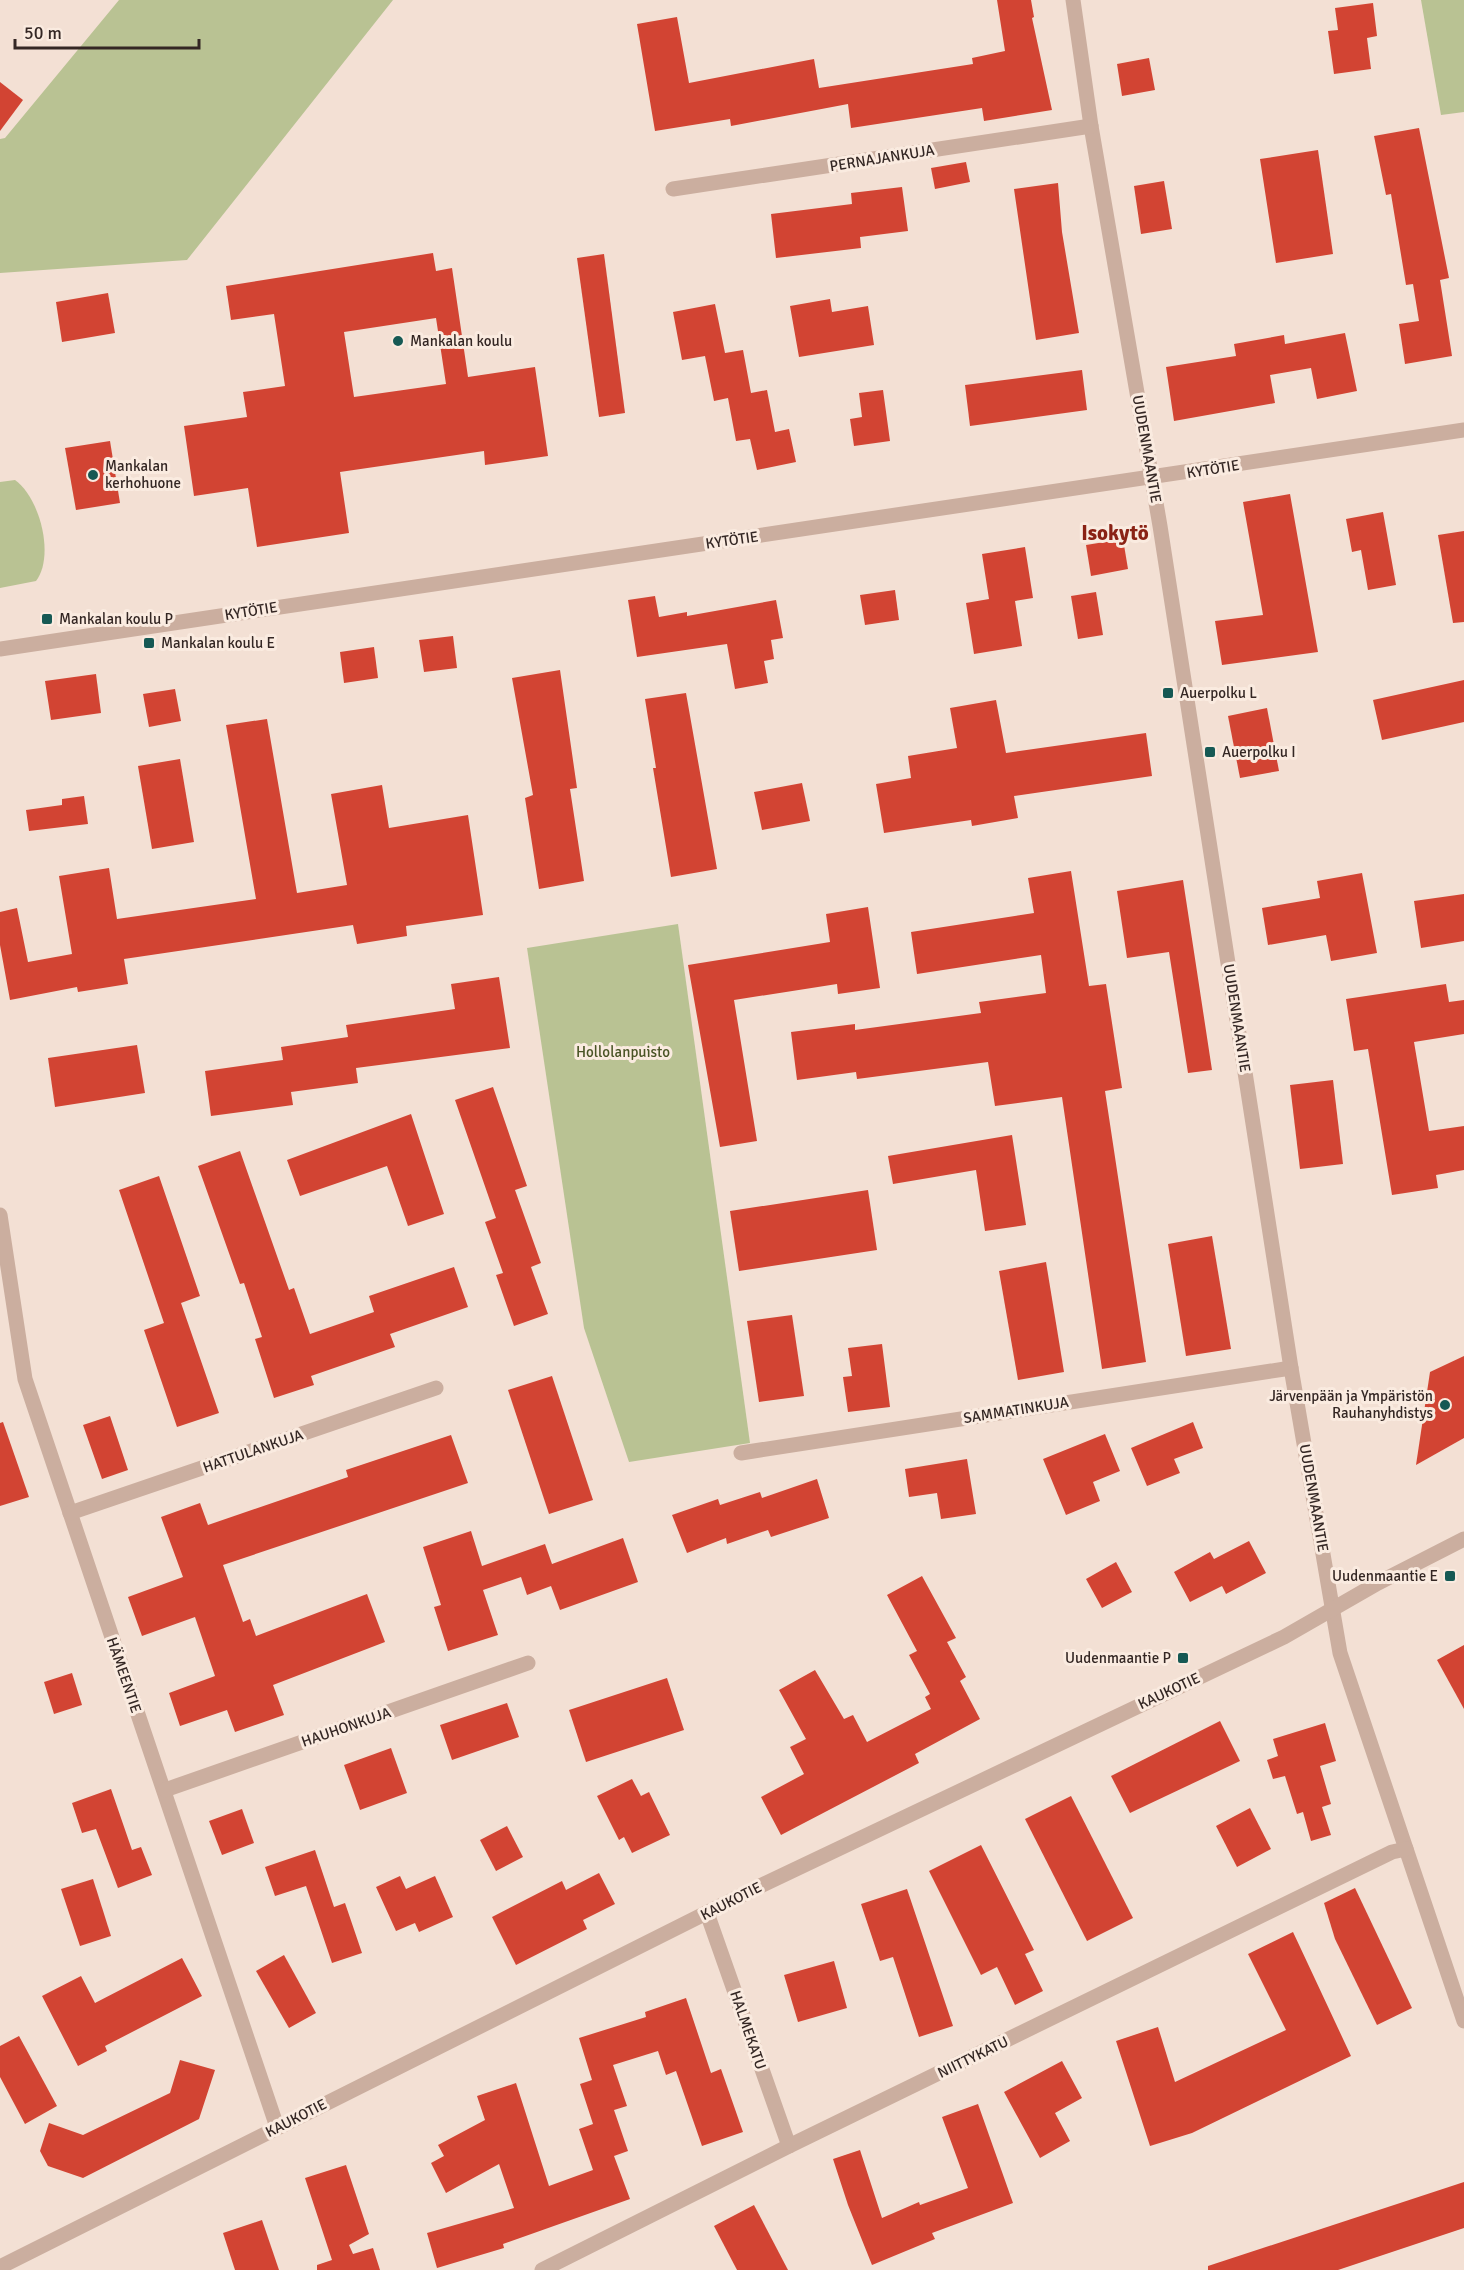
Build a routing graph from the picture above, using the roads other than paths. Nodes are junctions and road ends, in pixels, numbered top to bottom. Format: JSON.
{"nodes":[{"id":1,"x":1073,"y":0,"type":"edge"},
{"id":2,"x":1091,"y":126,"type":"junction"},
{"id":3,"x":673,"y":189,"type":"dead end"},
{"id":4,"x":1464,"y":430,"type":"edge"},
{"id":5,"x":1153,"y":478,"type":"junction"},
{"id":6,"x":0,"y":649,"type":"edge"},
{"id":7,"x":0,"y":1215,"type":"edge"},
{"id":8,"x":1291,"y":1368,"type":"junction"},
{"id":9,"x":436,"y":1388,"type":"dead end"},
{"id":10,"x":741,"y":1453,"type":"dead end"},
{"id":11,"x":70,"y":1513,"type":"junction"},
{"id":12,"x":1464,"y":1539,"type":"edge"},
{"id":13,"x":1332,"y":1609,"type":"junction"},
{"id":14,"x":528,"y":1663,"type":"dead end"},
{"id":15,"x":165,"y":1790,"type":"junction"},
{"id":16,"x":1406,"y":1849,"type":"junction"},
{"id":17,"x":707,"y":1913,"type":"junction"},
{"id":18,"x":1464,"y":2021,"type":"edge"},
{"id":19,"x":277,"y":2127,"type":"junction"},
{"id":20,"x":789,"y":2146,"type":"junction"},
{"id":21,"x":0,"y":2267,"type":"edge"},
{"id":22,"x":542,"y":2270,"type":"edge"}],
"edges":[{"from":1,"to":2,"type":"street","name":"UUDENMAANTIE"},
{"from":2,"to":3,"type":"street","name":"PERNAJANKUJA"},
{"from":2,"to":5,"type":"street","name":"UUDENMAANTIE"},
{"from":4,"to":5,"type":"street","name":"KYTÖTIE"},
{"from":5,"to":6,"type":"street","name":"KYTÖTIE"},
{"from":5,"to":8,"type":"street","name":"UUDENMAANTIE"},
{"from":7,"to":11,"type":"street","name":"HÄMEENTIE"},
{"from":8,"to":10,"type":"street","name":"SAMMATINKUJA"},
{"from":8,"to":13,"type":"street","name":"UUDENMAANTIE"},
{"from":9,"to":11,"type":"street","name":"HATTULANKUJA"},
{"from":11,"to":15,"type":"street","name":"HÄMEENTIE"},
{"from":12,"to":13,"type":"street","name":"KAUKOTIE"},
{"from":13,"to":16,"type":"street","name":"UUDENMAANTIE"},
{"from":13,"to":17,"type":"street","name":"KAUKOTIE"},
{"from":14,"to":15,"type":"street","name":"HAUHONKUJA"},
{"from":15,"to":19,"type":"street","name":"HÄMEENTIE"},
{"from":16,"to":18,"type":"street","name":"UUDENMAANTIE"},
{"from":16,"to":20,"type":"street","name":"NIITTYKATU"},
{"from":17,"to":19,"type":"street","name":"KAUKOTIE"},
{"from":17,"to":20,"type":"street","name":"HALMEKATU"},
{"from":19,"to":21,"type":"street","name":"KAUKOTIE"},
{"from":20,"to":22,"type":"street","name":"NIITTYKATU"}]}
